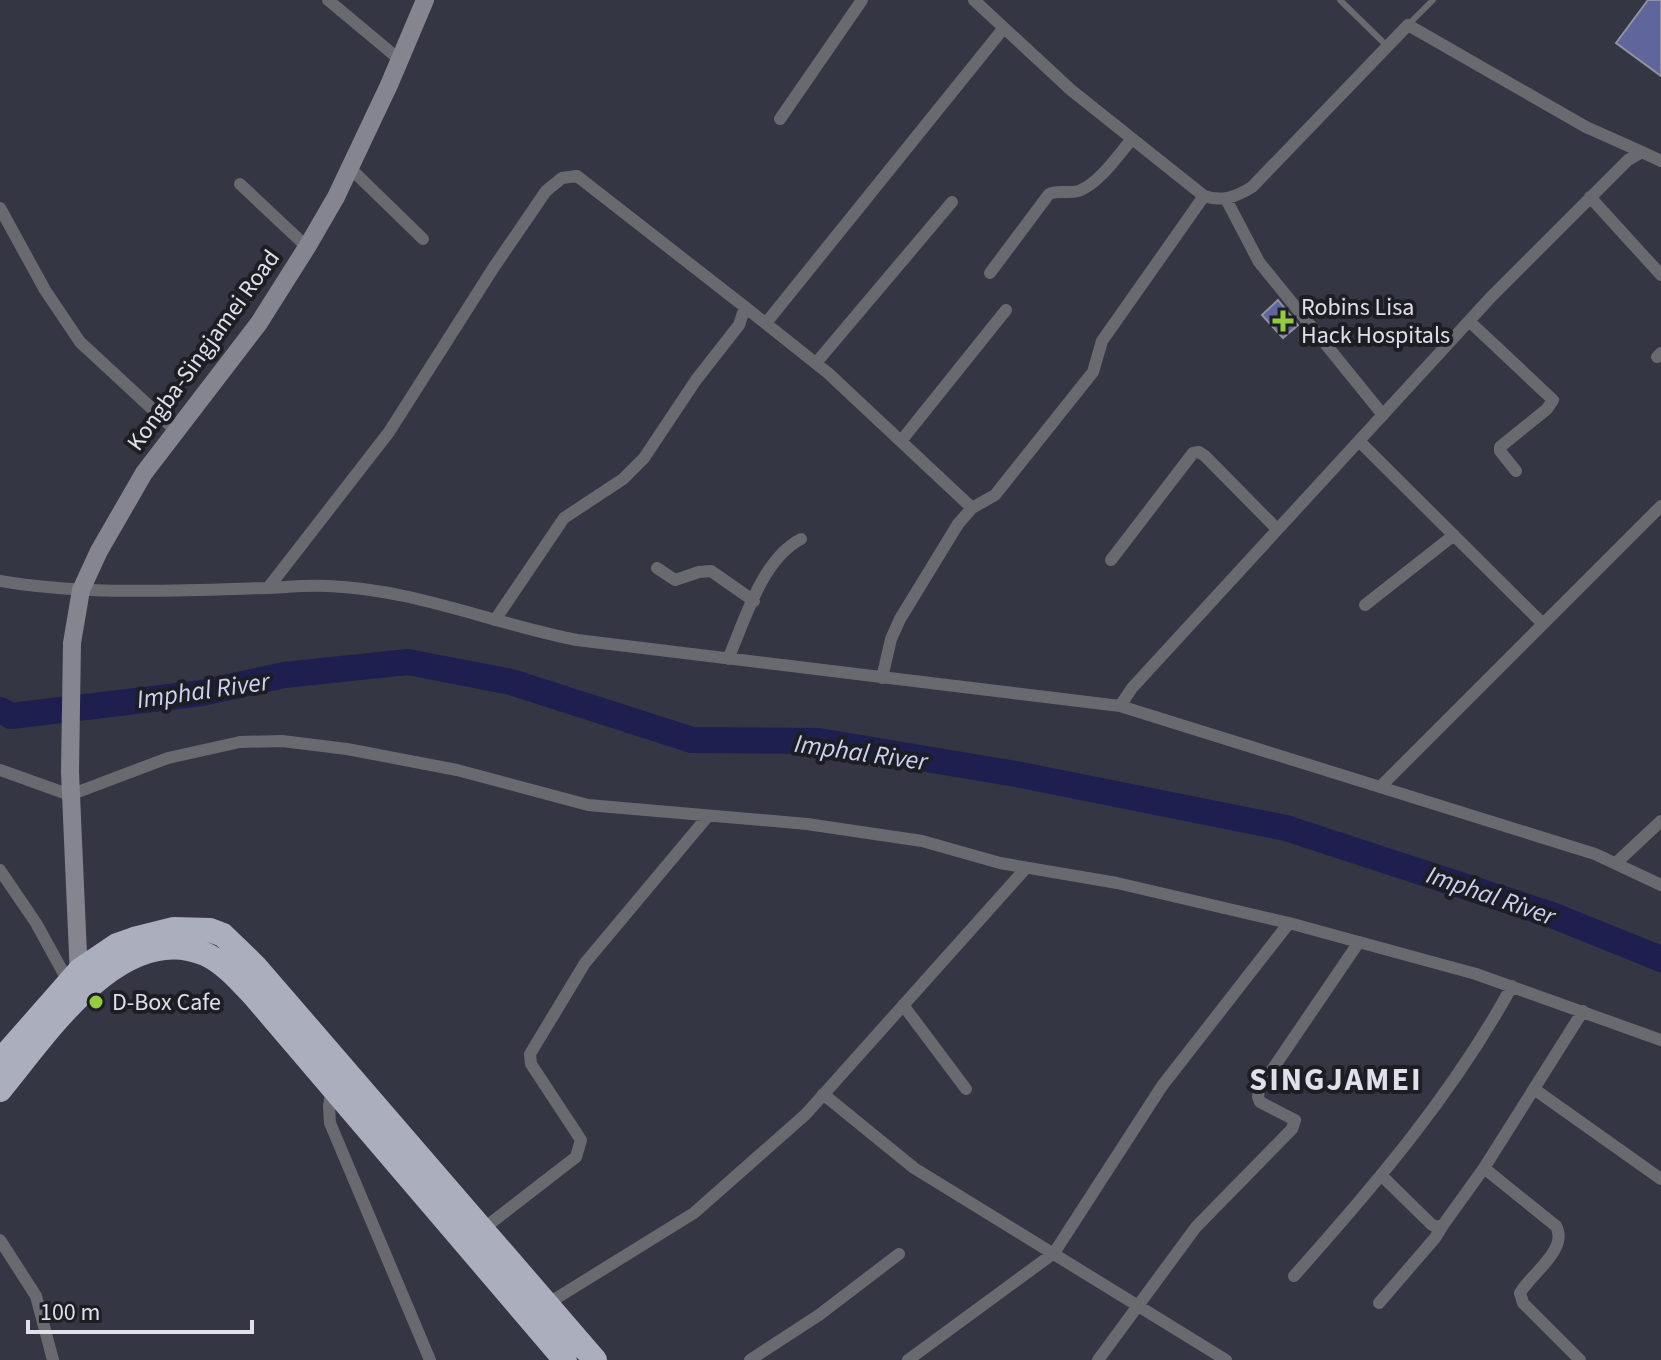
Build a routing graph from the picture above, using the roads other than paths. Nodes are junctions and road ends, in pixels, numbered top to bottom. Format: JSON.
{"nodes":[{"id":1,"x":328,"y":0,"type":"edge"},
{"id":2,"x":425,"y":0,"type":"edge"},
{"id":3,"x":862,"y":0,"type":"edge"},
{"id":4,"x":974,"y":0,"type":"edge"},
{"id":5,"x":1340,"y":0,"type":"edge"},
{"id":6,"x":1433,"y":0,"type":"edge"},
{"id":7,"x":1408,"y":25,"type":"junction"},
{"id":8,"x":1003,"y":29,"type":"junction"},
{"id":9,"x":1387,"y":46,"type":"junction"},
{"id":10,"x":400,"y":60,"type":"junction"},
{"id":11,"x":780,"y":119,"type":"dead end"},
{"id":12,"x":1132,"y":139,"type":"junction"},
{"id":13,"x":1642,"y":152,"type":"junction"},
{"id":14,"x":1661,"y":161,"type":"edge"},
{"id":15,"x":349,"y":167,"type":"junction"},
{"id":16,"x":240,"y":184,"type":"dead end"},
{"id":17,"x":1204,"y":196,"type":"junction"},
{"id":18,"x":1590,"y":197,"type":"junction"},
{"id":19,"x":1226,"y":199,"type":"junction"},
{"id":20,"x":952,"y":202,"type":"dead end"},
{"id":21,"x":0,"y":208,"type":"edge"},
{"id":22,"x":423,"y":239,"type":"dead end"},
{"id":23,"x":307,"y":247,"type":"junction"},
{"id":24,"x":990,"y":273,"type":"dead end"},
{"id":25,"x":1661,"y":275,"type":"edge"},
{"id":26,"x":745,"y":307,"type":"junction"},
{"id":27,"x":1006,"y":310,"type":"dead end"},
{"id":28,"x":1469,"y":321,"type":"junction"},
{"id":29,"x":766,"y":323,"type":"junction"},
{"id":30,"x":816,"y":363,"type":"junction"},
{"id":31,"x":1383,"y":415,"type":"junction"},
{"id":32,"x":175,"y":430,"type":"junction"},
{"id":33,"x":901,"y":441,"type":"junction"},
{"id":34,"x":1359,"y":441,"type":"junction"},
{"id":35,"x":1516,"y":471,"type":"dead end"},
{"id":36,"x":1661,"y":506,"type":"edge"},
{"id":37,"x":972,"y":508,"type":"junction"},
{"id":38,"x":1277,"y":529,"type":"junction"},
{"id":39,"x":1454,"y":535,"type":"junction"},
{"id":40,"x":801,"y":539,"type":"dead end"},
{"id":41,"x":1111,"y":560,"type":"dead end"},
{"id":42,"x":657,"y":568,"type":"dead end"},
{"id":43,"x":0,"y":581,"type":"edge"},
{"id":44,"x":268,"y":588,"type":"junction"},
{"id":45,"x":81,"y":590,"type":"junction"},
{"id":46,"x":754,"y":601,"type":"junction"},
{"id":47,"x":1365,"y":605,"type":"dead end"},
{"id":48,"x":495,"y":620,"type":"junction"},
{"id":49,"x":1543,"y":624,"type":"junction"},
{"id":50,"x":728,"y":659,"type":"junction"},
{"id":51,"x":882,"y":678,"type":"junction"},
{"id":52,"x":1120,"y":706,"type":"junction"},
{"id":53,"x":0,"y":770,"type":"edge"},
{"id":54,"x":1380,"y":787,"type":"junction"},
{"id":55,"x":70,"y":795,"type":"junction"},
{"id":56,"x":708,"y":816,"type":"junction"},
{"id":57,"x":1661,"y":821,"type":"edge"},
{"id":58,"x":1616,"y":863,"type":"junction"},
{"id":59,"x":1026,"y":868,"type":"junction"},
{"id":60,"x":0,"y":870,"type":"edge"},
{"id":61,"x":1661,"y":885,"type":"edge"},
{"id":62,"x":1289,"y":923,"type":"junction"},
{"id":63,"x":1359,"y":942,"type":"junction"},
{"id":64,"x":75,"y":984,"type":"junction"},
{"id":65,"x":1512,"y":986,"type":"junction"},
{"id":66,"x":903,"y":1005,"type":"junction"},
{"id":67,"x":1583,"y":1011,"type":"junction"},
{"id":68,"x":1661,"y":1040,"type":"edge"},
{"id":69,"x":0,"y":1061,"type":"edge"},
{"id":70,"x":336,"y":1078,"type":"junction"},
{"id":71,"x":966,"y":1089,"type":"dead end"},
{"id":72,"x":1534,"y":1089,"type":"junction"},
{"id":73,"x":0,"y":1090,"type":"edge"},
{"id":74,"x":823,"y":1094,"type":"junction"},
{"id":75,"x":1484,"y":1168,"type":"junction"},
{"id":76,"x":1382,"y":1176,"type":"junction"},
{"id":77,"x":1661,"y":1179,"type":"edge"},
{"id":78,"x":1443,"y":1225,"type":"junction"},
{"id":79,"x":483,"y":1229,"type":"junction"},
{"id":80,"x":0,"y":1240,"type":"edge"},
{"id":81,"x":1054,"y":1253,"type":"junction"},
{"id":82,"x":899,"y":1254,"type":"dead end"},
{"id":83,"x":1294,"y":1276,"type":"dead end"},
{"id":84,"x":1379,"y":1303,"type":"dead end"},
{"id":85,"x":547,"y":1304,"type":"junction"},
{"id":86,"x":1138,"y":1306,"type":"junction"},
{"id":87,"x":53,"y":1360,"type":"edge"},
{"id":88,"x":430,"y":1360,"type":"edge"},
{"id":89,"x":565,"y":1360,"type":"edge"},
{"id":90,"x":595,"y":1360,"type":"edge"},
{"id":91,"x":750,"y":1360,"type":"edge"},
{"id":92,"x":908,"y":1360,"type":"edge"},
{"id":93,"x":1098,"y":1360,"type":"edge"},
{"id":94,"x":1226,"y":1360,"type":"edge"},
{"id":95,"x":1580,"y":1360,"type":"edge"}],
"edges":[{"from":1,"to":10,"type":"street"},
{"from":2,"to":10,"type":"street","name":"Kongba-Singjamei Road"},
{"from":3,"to":11,"type":"street"},
{"from":4,"to":8,"type":"street"},
{"from":5,"to":9,"type":"lane"},
{"from":6,"to":7,"type":"lane"},
{"from":7,"to":9,"type":"street"},
{"from":7,"to":13,"type":"street"},
{"from":8,"to":12,"type":"street"},
{"from":8,"to":29,"type":"street"},
{"from":9,"to":19,"type":"street"},
{"from":10,"to":15,"type":"street","name":"Kongba-Singjamei Road"},
{"from":12,"to":17,"type":"street"},
{"from":12,"to":24,"type":"street"},
{"from":13,"to":14,"type":"street"},
{"from":13,"to":18,"type":"street"},
{"from":15,"to":22,"type":"street"},
{"from":15,"to":23,"type":"street","name":"Kongba-Singjamei Road"},
{"from":16,"to":23,"type":"street"},
{"from":17,"to":19,"type":"street"},
{"from":17,"to":37,"type":"street"},
{"from":18,"to":25,"type":"street"},
{"from":18,"to":28,"type":"street"},
{"from":19,"to":31,"type":"street"},
{"from":20,"to":30,"type":"street"},
{"from":21,"to":32,"type":"street"},
{"from":23,"to":32,"type":"street","name":"Kongba-Singjamei Road"},
{"from":26,"to":29,"type":"street"},
{"from":26,"to":44,"type":"street"},
{"from":26,"to":48,"type":"street"},
{"from":27,"to":33,"type":"street"},
{"from":28,"to":31,"type":"street"},
{"from":28,"to":35,"type":"street"},
{"from":29,"to":30,"type":"street"},
{"from":30,"to":33,"type":"street"},
{"from":31,"to":34,"type":"street"},
{"from":32,"to":45,"type":"street","name":"Kongba-Singjamei Road"},
{"from":33,"to":37,"type":"street"},
{"from":34,"to":38,"type":"street"},
{"from":34,"to":39,"type":"street"},
{"from":36,"to":49,"type":"street"},
{"from":37,"to":51,"type":"street"},
{"from":38,"to":41,"type":"street"},
{"from":38,"to":52,"type":"street"},
{"from":39,"to":47,"type":"street"},
{"from":39,"to":49,"type":"street"},
{"from":40,"to":46,"type":"street"},
{"from":42,"to":46,"type":"street"},
{"from":43,"to":45,"type":"street"},
{"from":44,"to":45,"type":"street"},
{"from":44,"to":48,"type":"street"},
{"from":45,"to":55,"type":"street","name":"Kongba-Singjamei Road"},
{"from":46,"to":50,"type":"street"},
{"from":48,"to":50,"type":"street"},
{"from":49,"to":54,"type":"street"},
{"from":50,"to":51,"type":"street"},
{"from":51,"to":52,"type":"street"},
{"from":52,"to":54,"type":"street"},
{"from":53,"to":55,"type":"street"},
{"from":54,"to":58,"type":"street"},
{"from":55,"to":56,"type":"street"},
{"from":55,"to":64,"type":"street","name":"Kongba-Singjamei Road"},
{"from":56,"to":59,"type":"street"},
{"from":56,"to":79,"type":"street"},
{"from":57,"to":58,"type":"street"},
{"from":58,"to":61,"type":"street"},
{"from":59,"to":62,"type":"street"},
{"from":59,"to":66,"type":"street"},
{"from":60,"to":64,"type":"street"},
{"from":62,"to":63,"type":"street"},
{"from":62,"to":81,"type":"street"},
{"from":63,"to":65,"type":"street"},
{"from":63,"to":86,"type":"street"},
{"from":64,"to":69,"type":"highway"},
{"from":64,"to":70,"type":"highway"},
{"from":64,"to":73,"type":"highway"},
{"from":65,"to":67,"type":"street"},
{"from":65,"to":76,"type":"street"},
{"from":66,"to":71,"type":"street"},
{"from":66,"to":74,"type":"street"},
{"from":67,"to":68,"type":"street"},
{"from":67,"to":72,"type":"street"},
{"from":70,"to":79,"type":"highway"},
{"from":70,"to":88,"type":"street"},
{"from":70,"to":89,"type":"highway"},
{"from":72,"to":75,"type":"street"},
{"from":72,"to":77,"type":"street"},
{"from":74,"to":81,"type":"street"},
{"from":74,"to":85,"type":"street"},
{"from":75,"to":78,"type":"street"},
{"from":75,"to":95,"type":"street"},
{"from":76,"to":78,"type":"street"},
{"from":76,"to":83,"type":"street"},
{"from":78,"to":84,"type":"street"},
{"from":79,"to":85,"type":"highway"},
{"from":80,"to":87,"type":"street"},
{"from":81,"to":86,"type":"street"},
{"from":81,"to":92,"type":"street"},
{"from":82,"to":91,"type":"street"},
{"from":85,"to":90,"type":"highway"},
{"from":86,"to":93,"type":"street"},
{"from":86,"to":94,"type":"street"}]}
